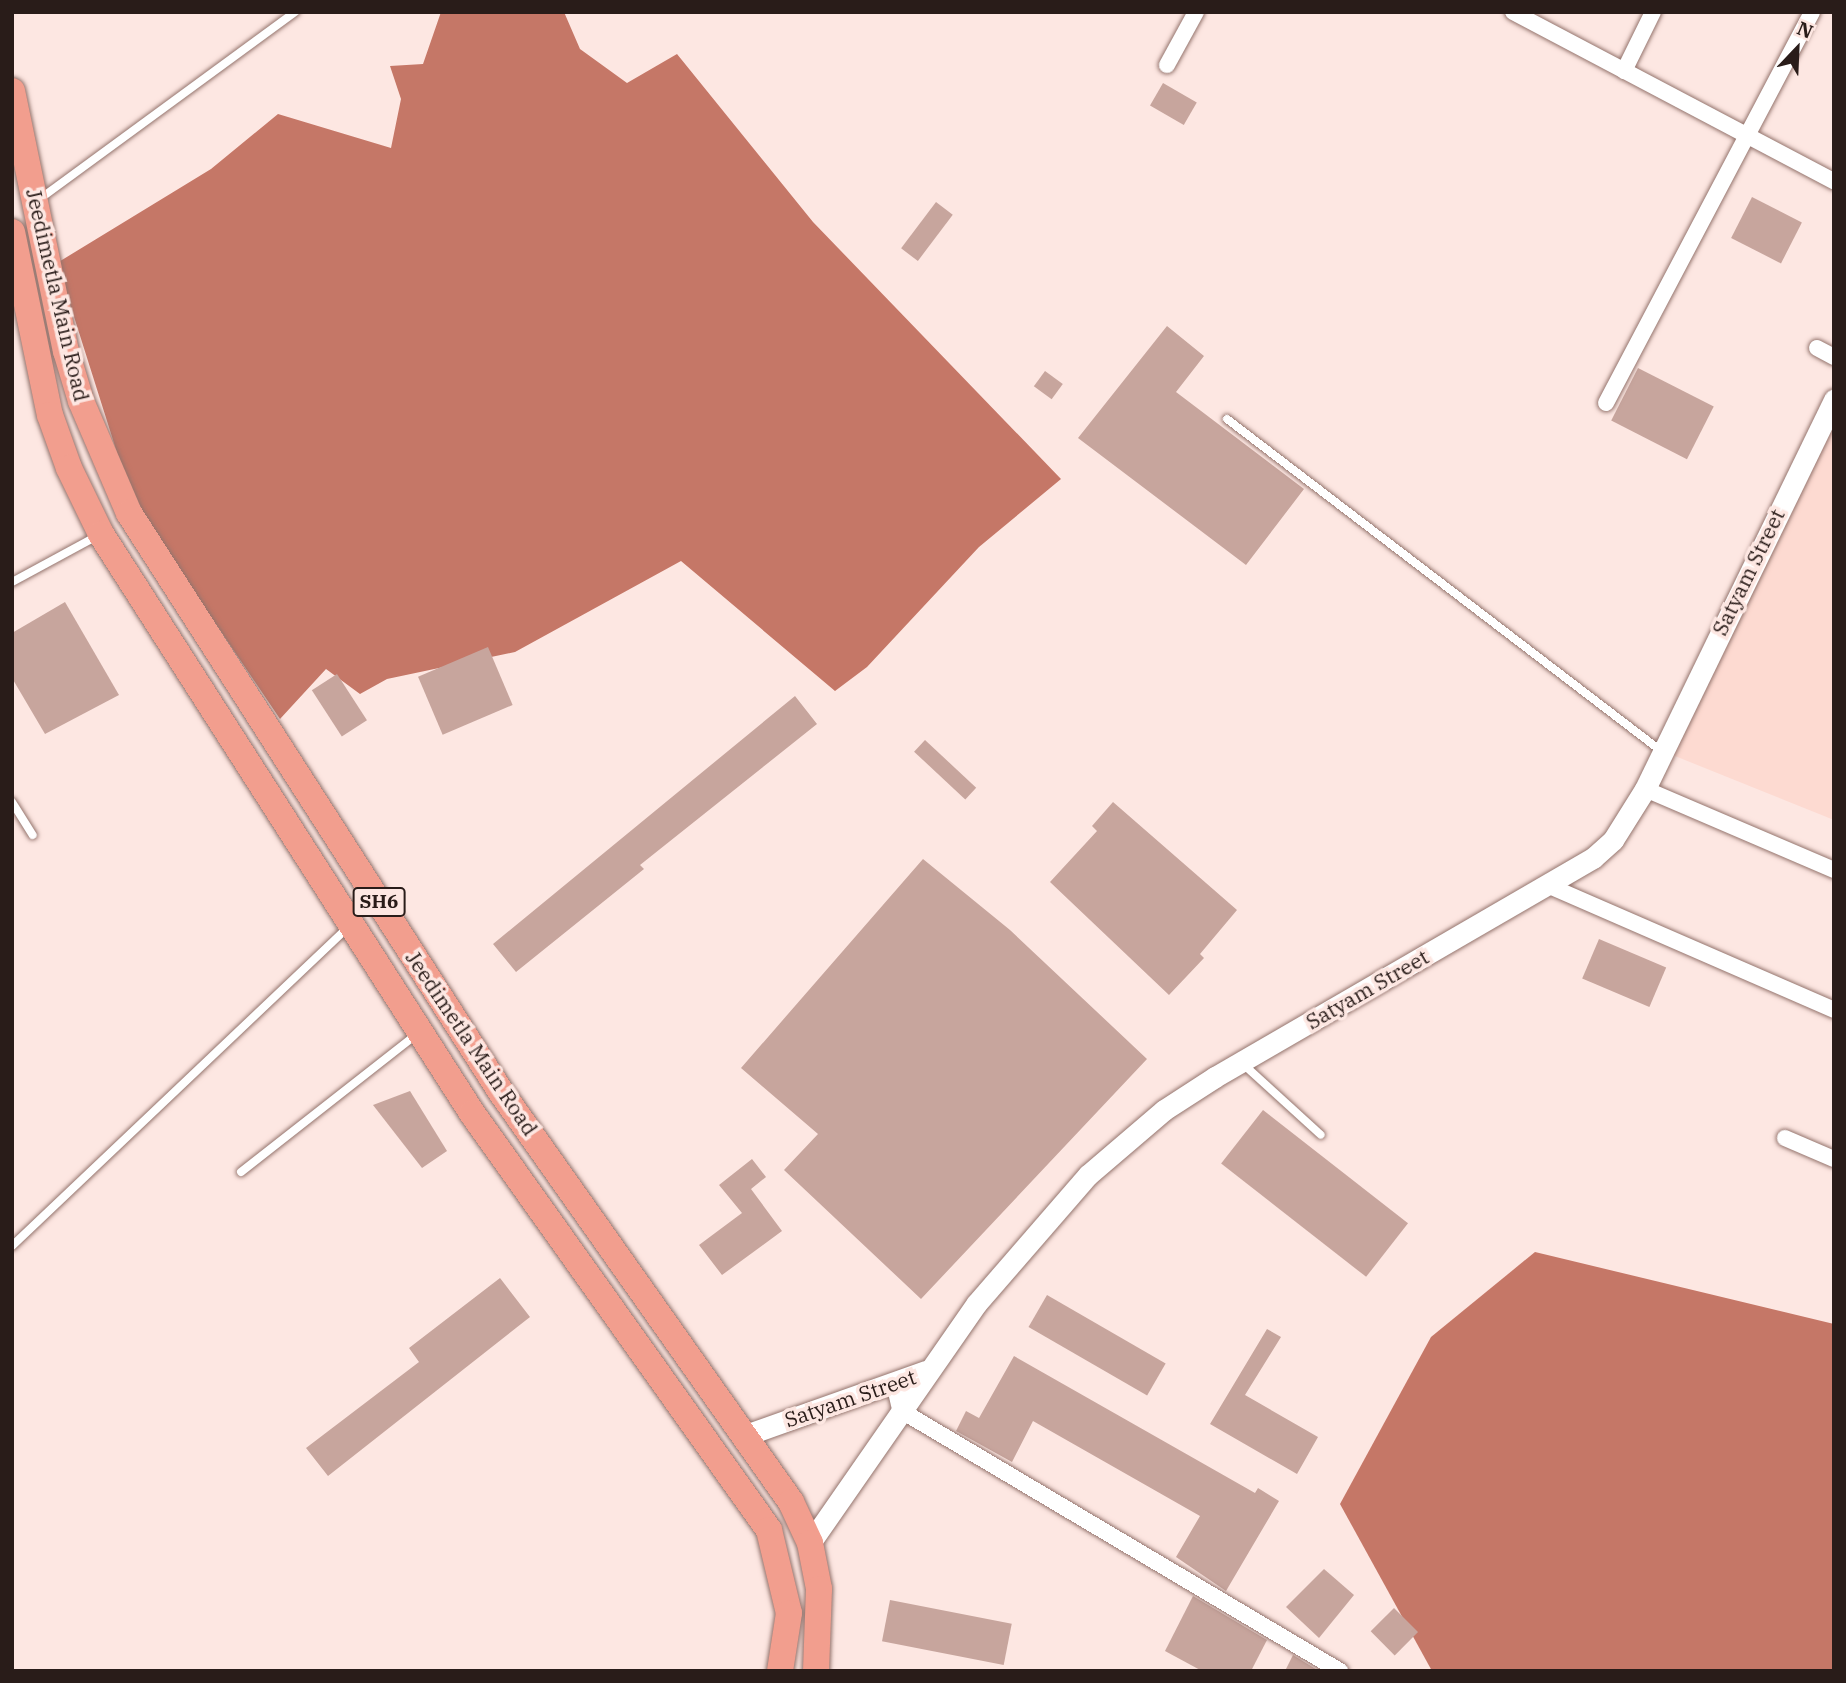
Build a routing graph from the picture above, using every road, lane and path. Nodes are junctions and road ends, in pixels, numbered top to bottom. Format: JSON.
{"nodes":[{"id":1,"x":295,"y":12,"type":"edge"},
{"id":2,"x":1196,"y":12,"type":"edge"},
{"id":3,"x":1513,"y":12,"type":"edge"},
{"id":4,"x":1653,"y":12,"type":"edge"},
{"id":5,"x":1812,"y":12,"type":"edge"},
{"id":6,"x":1167,"y":65,"type":"dead end"},
{"id":7,"x":1624,"y":71,"type":"junction"},
{"id":8,"x":12,"y":91,"type":"edge"},
{"id":9,"x":1748,"y":137,"type":"junction"},
{"id":10,"x":1834,"y":181,"type":"edge"},
{"id":11,"x":35,"y":202,"type":"junction"},
{"id":12,"x":12,"y":232,"type":"edge"},
{"id":13,"x":1817,"y":348,"type":"dead end"},
{"id":14,"x":1834,"y":357,"type":"edge"},
{"id":15,"x":1834,"y":399,"type":"edge"},
{"id":16,"x":1606,"y":403,"type":"dead end"},
{"id":17,"x":1227,"y":419,"type":"dead end"},
{"id":18,"x":101,"y":534,"type":"junction"},
{"id":19,"x":12,"y":582,"type":"edge"},
{"id":20,"x":1660,"y":750,"type":"junction"},
{"id":21,"x":1645,"y":789,"type":"junction"},
{"id":22,"x":12,"y":802,"type":"edge"},
{"id":23,"x":33,"y":835,"type":"dead end"},
{"id":24,"x":1834,"y":870,"type":"edge"},
{"id":25,"x":1547,"y":885,"type":"junction"},
{"id":26,"x":351,"y":924,"type":"junction"},
{"id":27,"x":1834,"y":1010,"type":"edge"},
{"id":28,"x":420,"y":1032,"type":"junction"},
{"id":29,"x":1241,"y":1062,"type":"junction"},
{"id":30,"x":1321,"y":1135,"type":"dead end"},
{"id":31,"x":1785,"y":1138,"type":"dead end"},
{"id":32,"x":1834,"y":1159,"type":"edge"},
{"id":33,"x":241,"y":1172,"type":"dead end"},
{"id":34,"x":12,"y":1245,"type":"edge"},
{"id":35,"x":926,"y":1371,"type":"junction"},
{"id":36,"x":894,"y":1383,"type":"junction"},
{"id":37,"x":900,"y":1410,"type":"junction"},
{"id":38,"x":746,"y":1435,"type":"junction"},
{"id":39,"x":810,"y":1544,"type":"junction"},
{"id":40,"x":780,"y":1671,"type":"edge"},
{"id":41,"x":817,"y":1671,"type":"edge"},
{"id":42,"x":1340,"y":1671,"type":"edge"}],
"edges":[{"from":1,"to":11,"type":"lane"},
{"from":2,"to":6,"type":"street"},
{"from":3,"to":7,"type":"street"},
{"from":4,"to":7,"type":"street"},
{"from":5,"to":9,"type":"street"},
{"from":7,"to":9,"type":"street"},
{"from":8,"to":11,"type":"main road","name":"Jeedimetla Main Road","number":"SH6"},
{"from":9,"to":10,"type":"street"},
{"from":9,"to":16,"type":"street"},
{"from":11,"to":38,"type":"main road","name":"Jeedimetla Main Road","number":"SH6"},
{"from":12,"to":18,"type":"main road","name":"Jeedimetla Main Road","number":"SH6"},
{"from":13,"to":14,"type":"street"},
{"from":15,"to":20,"type":"street","name":"Satyam Street"},
{"from":17,"to":20,"type":"lane"},
{"from":18,"to":19,"type":"lane"},
{"from":18,"to":26,"type":"main road","name":"Jeedimetla Main Road","number":"SH6"},
{"from":20,"to":21,"type":"street","name":"Satyam Street"},
{"from":21,"to":24,"type":"street"},
{"from":21,"to":25,"type":"street","name":"Satyam Street"},
{"from":22,"to":23,"type":"lane"},
{"from":25,"to":27,"type":"street"},
{"from":25,"to":29,"type":"street","name":"Satyam Street"},
{"from":26,"to":28,"type":"main road","name":"Jeedimetla Main Road","number":"SH6"},
{"from":26,"to":34,"type":"lane"},
{"from":28,"to":33,"type":"lane"},
{"from":28,"to":40,"type":"main road","name":"Jeedimetla Main Road","number":"SH6"},
{"from":29,"to":30,"type":"lane"},
{"from":29,"to":35,"type":"street","name":"Satyam Street"},
{"from":31,"to":32,"type":"street"},
{"from":35,"to":36,"type":"street","name":"Satyam Street"},
{"from":35,"to":37,"type":"street"},
{"from":36,"to":37,"type":"street"},
{"from":36,"to":38,"type":"street","name":"Satyam Street"},
{"from":37,"to":39,"type":"street"},
{"from":37,"to":42,"type":"street"},
{"from":38,"to":39,"type":"main road","name":"Jeedimetla Main Road","number":"SH6"},
{"from":39,"to":41,"type":"main road","name":"Jeedimetla Main Road","number":"SH6"}]}
